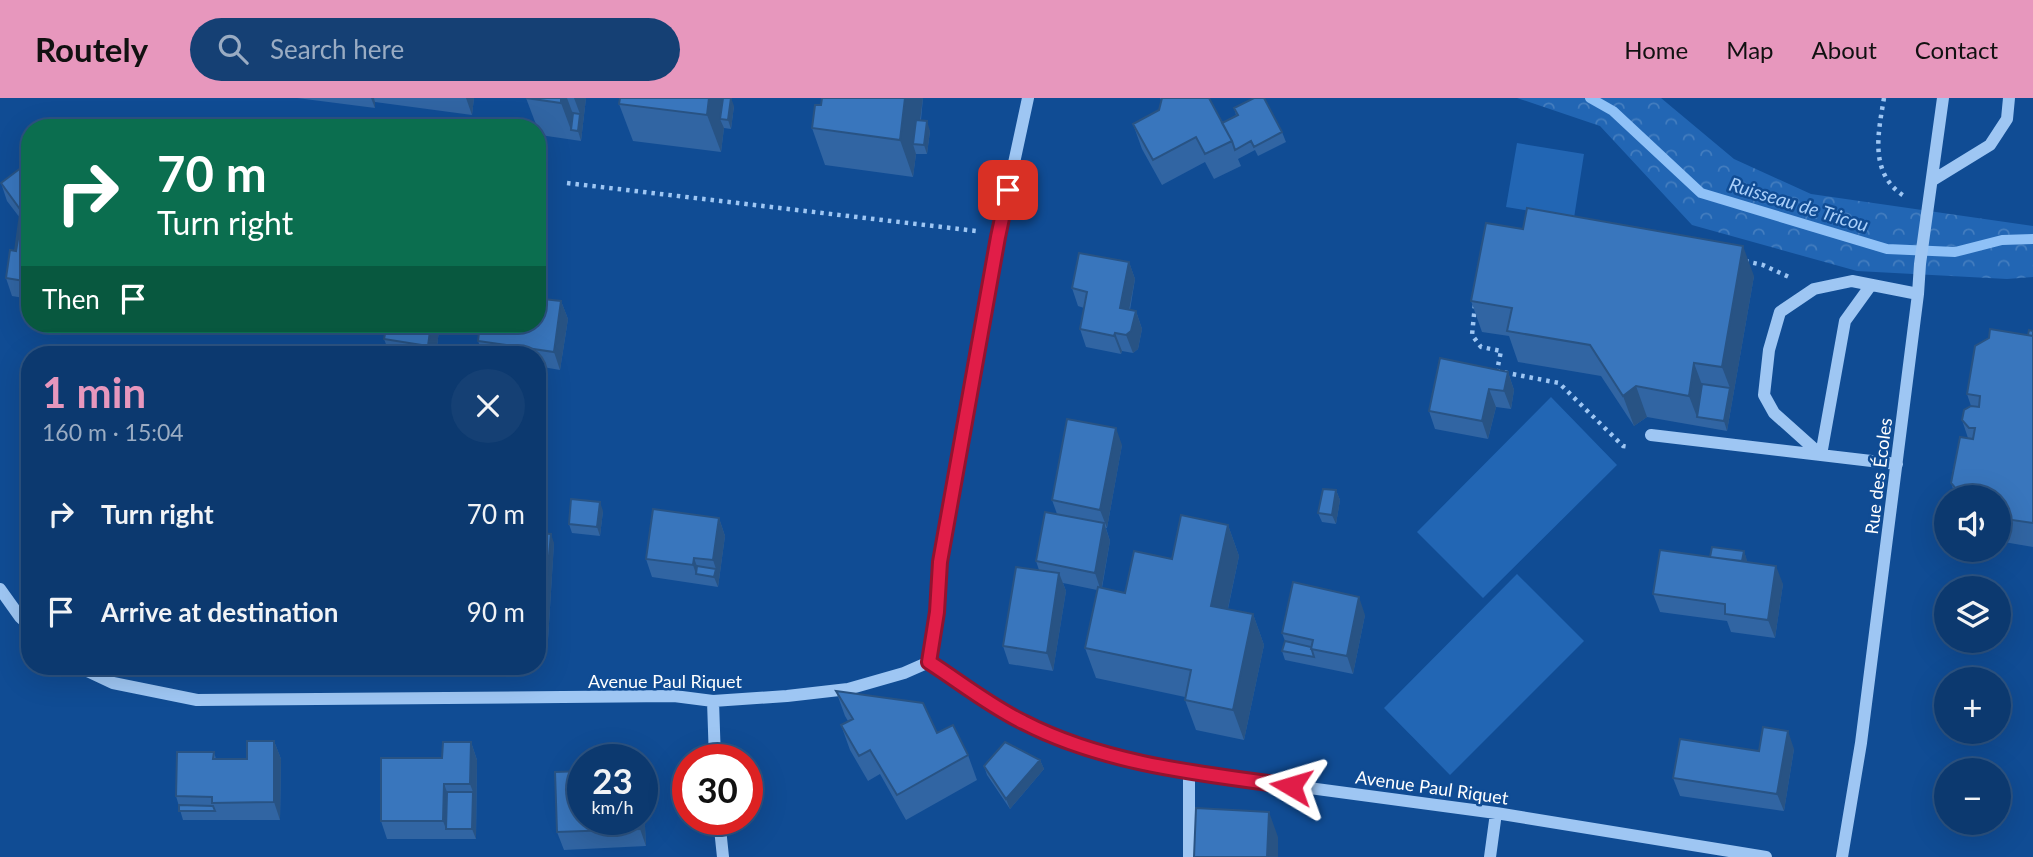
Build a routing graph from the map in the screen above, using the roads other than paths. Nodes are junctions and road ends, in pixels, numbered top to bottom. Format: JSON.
{"nodes":[{"id":1,"x":1028,"y":98,"type":"edge"},
{"id":2,"x":1943,"y":98,"type":"edge"},
{"id":3,"x":2009,"y":98,"type":"edge"},
{"id":4,"x":1933,"y":180,"type":"junction"},
{"id":5,"x":1871,"y":285,"type":"junction"},
{"id":6,"x":1918,"y":295,"type":"junction"},
{"id":7,"x":1651,"y":435,"type":"dead end"},
{"id":8,"x":1821,"y":455,"type":"junction"},
{"id":9,"x":1897,"y":464,"type":"junction"},
{"id":10,"x":0,"y":589,"type":"edge"},
{"id":11,"x":21,"y":618,"type":"edge"},
{"id":12,"x":929,"y":662,"type":"junction"},
{"id":13,"x":97,"y":675,"type":"edge"},
{"id":14,"x":713,"y":701,"type":"junction"},
{"id":15,"x":714,"y":744,"type":"edge"},
{"id":16,"x":1189,"y":772,"type":"junction"},
{"id":17,"x":1496,"y":813,"type":"junction"},
{"id":18,"x":721,"y":835,"type":"edge"},
{"id":19,"x":723,"y":857,"type":"edge"},
{"id":20,"x":1189,"y":857,"type":"edge"},
{"id":21,"x":1490,"y":857,"type":"edge"},
{"id":22,"x":1766,"y":857,"type":"edge"},
{"id":23,"x":1842,"y":857,"type":"edge"}],
"edges":[{"from":1,"to":12,"type":"street"},
{"from":2,"to":4,"type":"street","name":"Rue des Écoles"},
{"from":3,"to":4,"type":"street"},
{"from":4,"to":6,"type":"street","name":"Rue des Écoles"},
{"from":5,"to":6,"type":"street"},
{"from":5,"to":8,"type":"street"},
{"from":5,"to":8,"type":"street"},
{"from":6,"to":9,"type":"street","name":"Rue des Écoles"},
{"from":7,"to":8,"type":"street"},
{"from":8,"to":9,"type":"street"},
{"from":9,"to":23,"type":"street","name":"Rue des Écoles"},
{"from":10,"to":11,"type":"street"},
{"from":12,"to":14,"type":"street","name":"Avenue Paul Riquet"},
{"from":12,"to":16,"type":"street","name":"Avenue Paul Riquet"},
{"from":13,"to":14,"type":"street","name":"Avenue Paul Riquet"},
{"from":14,"to":15,"type":"street"},
{"from":16,"to":17,"type":"street","name":"Avenue Paul Riquet"},
{"from":16,"to":20,"type":"street"},
{"from":17,"to":21,"type":"street"},
{"from":17,"to":22,"type":"street","name":"Avenue Paul Riquet"},
{"from":18,"to":19,"type":"street"}]}
